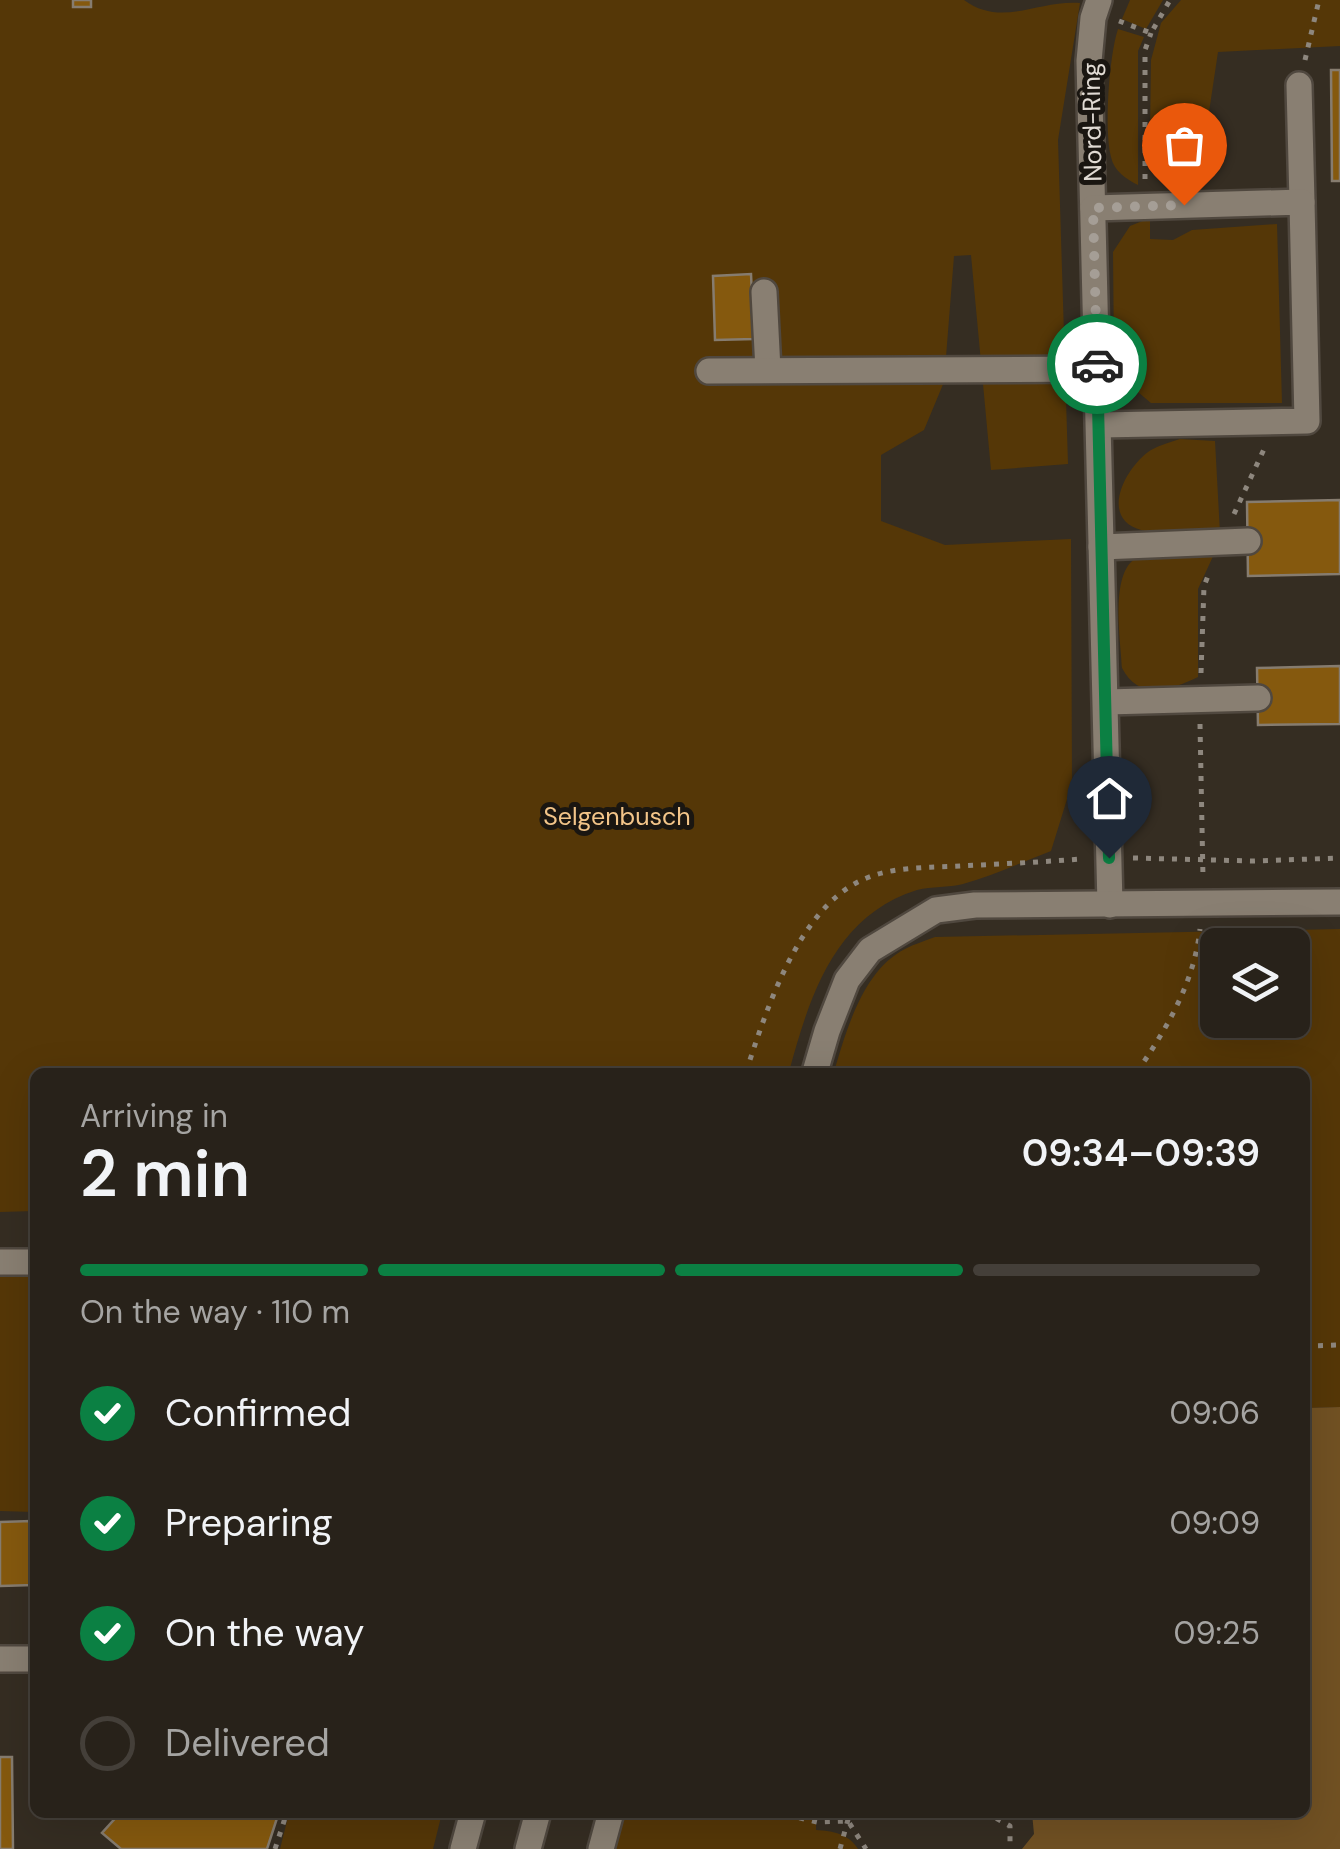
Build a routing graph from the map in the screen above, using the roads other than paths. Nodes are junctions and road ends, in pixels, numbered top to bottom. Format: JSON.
{"nodes":[{"id":1,"x":1097,"y":6,"type":"edge"},
{"id":2,"x":1299,"y":85,"type":"road end"},
{"id":3,"x":1302,"y":202,"type":"junction"},
{"id":4,"x":1093,"y":208,"type":"junction"},
{"id":5,"x":764,"y":292,"type":"dead end"},
{"id":6,"x":1097,"y":368,"type":"junction"},
{"id":7,"x":768,"y":370,"type":"junction"},
{"id":8,"x":709,"y":371,"type":"dead end"},
{"id":9,"x":1100,"y":425,"type":"junction"},
{"id":10,"x":1235,"y":542,"type":"road end"},
{"id":11,"x":1101,"y":547,"type":"junction"},
{"id":12,"x":1258,"y":698,"type":"dead end"},
{"id":13,"x":1106,"y":702,"type":"junction"},
{"id":14,"x":1340,"y":902,"type":"edge"},
{"id":15,"x":1110,"y":905,"type":"junction"},
{"id":16,"x":816,"y":1068,"type":"edge"},
{"id":17,"x":0,"y":1262,"type":"edge"},
{"id":18,"x":30,"y":1262,"type":"edge"},
{"id":19,"x":30,"y":1659,"type":"edge"},
{"id":20,"x":0,"y":1660,"type":"edge"},
{"id":21,"x":471,"y":1818,"type":"edge"},
{"id":22,"x":536,"y":1818,"type":"edge"},
{"id":23,"x":608,"y":1818,"type":"edge"},
{"id":24,"x":462,"y":1849,"type":"edge"},
{"id":25,"x":528,"y":1849,"type":"edge"},
{"id":26,"x":600,"y":1849,"type":"edge"}],
"edges":[{"from":1,"to":4,"type":"street","name":"Nord-Ring"},
{"from":2,"to":3,"type":"street"},
{"from":3,"to":4,"type":"street"},
{"from":3,"to":9,"type":"street"},
{"from":4,"to":6,"type":"street","name":"Nord-Ring"},
{"from":5,"to":7,"type":"street"},
{"from":6,"to":7,"type":"street"},
{"from":6,"to":9,"type":"street","name":"Nord-Ring"},
{"from":7,"to":8,"type":"street"},
{"from":9,"to":11,"type":"street","name":"Nord-Ring"},
{"from":10,"to":11,"type":"street"},
{"from":11,"to":13,"type":"street","name":"Nord-Ring"},
{"from":12,"to":13,"type":"street"},
{"from":13,"to":15,"type":"street","name":"Nord-Ring"},
{"from":14,"to":15,"type":"street"},
{"from":15,"to":16,"type":"street"},
{"from":17,"to":18,"type":"street"},
{"from":19,"to":20,"type":"street"},
{"from":21,"to":24,"type":"street"},
{"from":22,"to":25,"type":"street"},
{"from":23,"to":26,"type":"street"}]}
